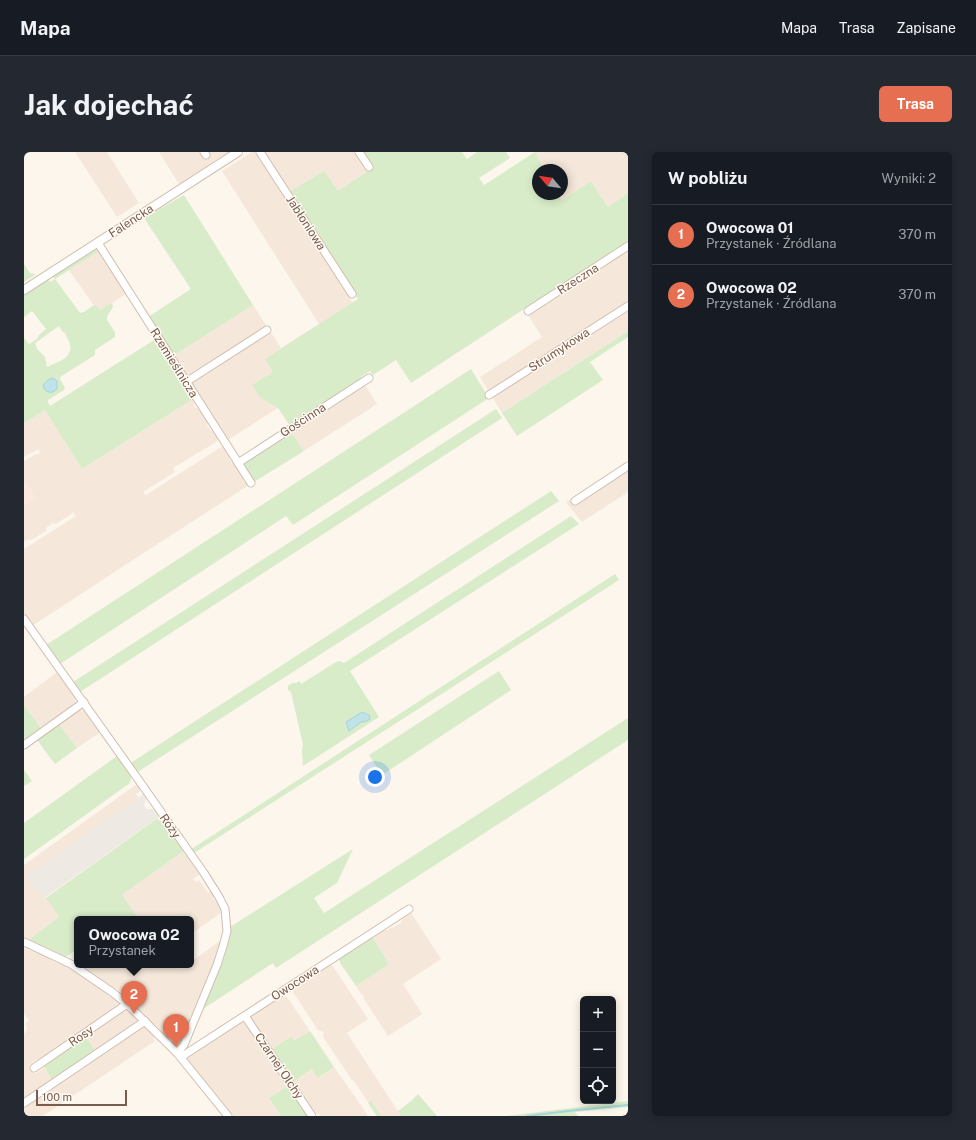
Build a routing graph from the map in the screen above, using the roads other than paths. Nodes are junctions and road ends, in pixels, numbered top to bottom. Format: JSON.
{"nodes":[{"id":1,"x":238,"y":152,"type":"edge"},
{"id":2,"x":260,"y":152,"type":"edge"},
{"id":3,"x":359,"y":152,"type":"edge"},
{"id":4,"x":368,"y":167,"type":"dead end"},
{"id":5,"x":98,"y":243,"type":"junction"},
{"id":6,"x":628,"y":246,"type":"edge"},
{"id":7,"x":24,"y":290,"type":"edge"},
{"id":8,"x":352,"y":294,"type":"dead end"},
{"id":9,"x":628,"y":306,"type":"edge"},
{"id":10,"x":528,"y":311,"type":"dead end"},
{"id":11,"x":267,"y":330,"type":"dead end"},
{"id":12,"x":369,"y":378,"type":"dead end"},
{"id":13,"x":186,"y":382,"type":"junction"},
{"id":14,"x":489,"y":395,"type":"dead end"},
{"id":15,"x":238,"y":463,"type":"junction"},
{"id":16,"x":628,"y":466,"type":"edge"},
{"id":17,"x":251,"y":482,"type":"dead end"},
{"id":18,"x":575,"y":501,"type":"dead end"},
{"id":19,"x":24,"y":619,"type":"edge"},
{"id":20,"x":84,"y":702,"type":"junction"},
{"id":21,"x":24,"y":745,"type":"edge"},
{"id":22,"x":409,"y":909,"type":"dead end"},
{"id":23,"x":24,"y":942,"type":"edge"},
{"id":24,"x":74,"y":965,"type":"edge"},
{"id":25,"x":78,"y":968,"type":"edge"},
{"id":26,"x":127,"y":1004,"type":"junction"},
{"id":27,"x":245,"y":1016,"type":"junction"},
{"id":28,"x":145,"y":1021,"type":"junction"},
{"id":29,"x":179,"y":1055,"type":"junction"},
{"id":30,"x":34,"y":1068,"type":"dead end"},
{"id":31,"x":24,"y":1103,"type":"edge"},
{"id":32,"x":228,"y":1116,"type":"edge"},
{"id":33,"x":312,"y":1116,"type":"edge"}],
"edges":[{"from":1,"to":5,"type":"street","name":"Falencka"},
{"from":2,"to":8,"type":"street","name":"Jabłoniowa"},
{"from":3,"to":4,"type":"street"},
{"from":5,"to":7,"type":"street","name":"Falencka"},
{"from":5,"to":13,"type":"street","name":"Rzemieślnicza"},
{"from":6,"to":10,"type":"street","name":"Rzeczna"},
{"from":9,"to":14,"type":"street","name":"Strumykowa"},
{"from":11,"to":13,"type":"street"},
{"from":12,"to":15,"type":"street","name":"Gościnna"},
{"from":13,"to":15,"type":"street","name":"Rzemieślnicza"},
{"from":15,"to":17,"type":"street","name":"Rzemieślnicza"},
{"from":16,"to":18,"type":"street"},
{"from":19,"to":20,"type":"street","name":"Róży"},
{"from":20,"to":21,"type":"street"},
{"from":20,"to":29,"type":"street","name":"Róży"},
{"from":22,"to":27,"type":"street","name":"Owocowa"},
{"from":23,"to":24,"type":"street"},
{"from":25,"to":26,"type":"street"},
{"from":26,"to":28,"type":"street"},
{"from":26,"to":30,"type":"street","name":"Rosy"},
{"from":27,"to":29,"type":"street","name":"Owocowa"},
{"from":27,"to":33,"type":"street","name":"Czarnej Olchy"},
{"from":28,"to":29,"type":"street"},
{"from":28,"to":31,"type":"street"},
{"from":29,"to":32,"type":"street"}]}
